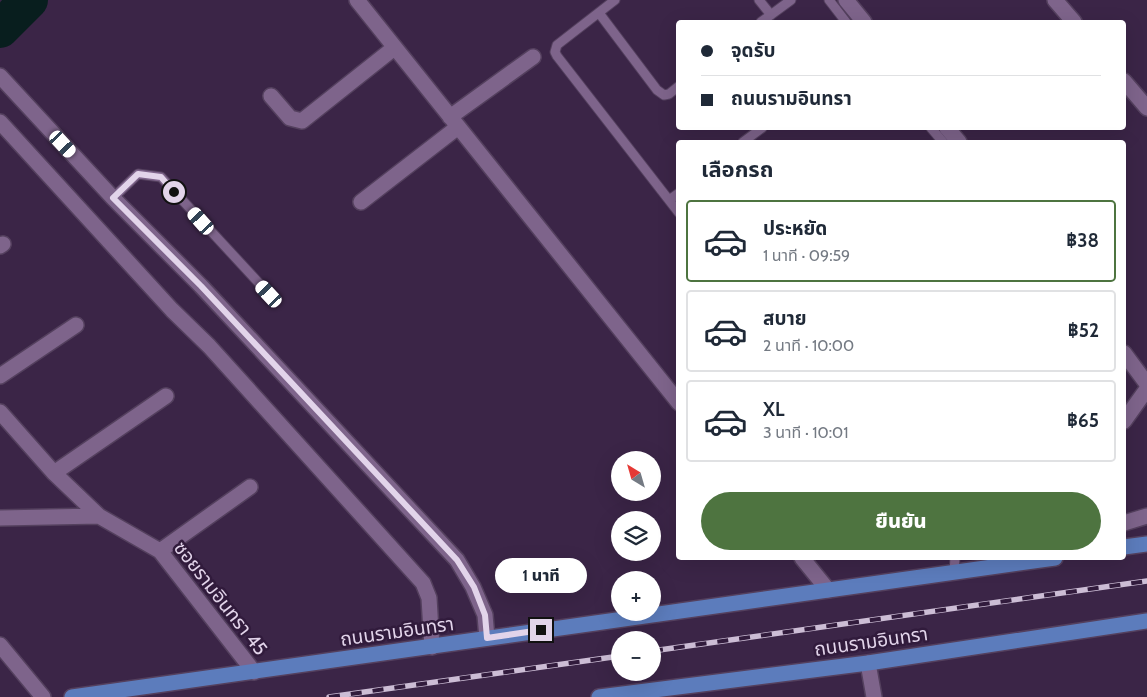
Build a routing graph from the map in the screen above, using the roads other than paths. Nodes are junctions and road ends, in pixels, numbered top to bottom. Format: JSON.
{"nodes":[{"id":1,"x":357,"y":0,"type":"edge"},
{"id":2,"x":616,"y":0,"type":"edge"},
{"id":3,"x":759,"y":0,"type":"edge"},
{"id":4,"x":790,"y":0,"type":"edge"},
{"id":5,"x":828,"y":0,"type":"edge"},
{"id":6,"x":846,"y":0,"type":"edge"},
{"id":7,"x":1055,"y":0,"type":"edge"},
{"id":8,"x":599,"y":13,"type":"junction"},
{"id":9,"x":771,"y":15,"type":"junction"},
{"id":10,"x":764,"y":20,"type":"edge"},
{"id":11,"x":844,"y":20,"type":"edge"},
{"id":12,"x":862,"y":20,"type":"edge"},
{"id":13,"x":1072,"y":20,"type":"edge"},
{"id":14,"x":394,"y":48,"type":"junction"},
{"id":15,"x":533,"y":57,"type":"dead end"},
{"id":16,"x":0,"y":76,"type":"edge"},
{"id":17,"x":1126,"y":83,"type":"edge"},
{"id":18,"x":676,"y":88,"type":"edge"},
{"id":19,"x":271,"y":96,"type":"dead end"},
{"id":20,"x":1147,"y":108,"type":"edge"},
{"id":21,"x":0,"y":122,"type":"edge"},
{"id":22,"x":454,"y":122,"type":"junction"},
{"id":23,"x":759,"y":130,"type":"edge"},
{"id":24,"x":933,"y":130,"type":"edge"},
{"id":25,"x":949,"y":130,"type":"edge"},
{"id":26,"x":746,"y":140,"type":"edge"},
{"id":27,"x":941,"y":140,"type":"edge"},
{"id":28,"x":957,"y":140,"type":"edge"},
{"id":29,"x":676,"y":195,"type":"edge"},
{"id":30,"x":113,"y":198,"type":"junction"},
{"id":31,"x":669,"y":200,"type":"junction"},
{"id":32,"x":361,"y":202,"type":"dead end"},
{"id":33,"x":676,"y":209,"type":"edge"},
{"id":34,"x":269,"y":294,"type":"dead end"},
{"id":35,"x":76,"y":325,"type":"dead end"},
{"id":36,"x":1126,"y":356,"type":"edge"},
{"id":37,"x":0,"y":376,"type":"edge"},
{"id":38,"x":1147,"y":384,"type":"edge"},
{"id":39,"x":1147,"y":389,"type":"edge"},
{"id":40,"x":166,"y":396,"type":"dead end"},
{"id":41,"x":676,"y":399,"type":"edge"},
{"id":42,"x":0,"y":412,"type":"edge"},
{"id":43,"x":1126,"y":418,"type":"edge"},
{"id":44,"x":54,"y":473,"type":"junction"},
{"id":45,"x":250,"y":487,"type":"dead end"},
{"id":46,"x":99,"y":516,"type":"junction"},
{"id":47,"x":1147,"y":516,"type":"edge"},
{"id":48,"x":0,"y":518,"type":"edge"},
{"id":49,"x":1126,"y":522,"type":"edge"},
{"id":50,"x":1147,"y":544,"type":"edge"},
{"id":51,"x":1126,"y":547,"type":"edge"},
{"id":52,"x":160,"y":550,"type":"junction"},
{"id":53,"x":804,"y":560,"type":"edge"},
{"id":54,"x":1020,"y":560,"type":"edge"},
{"id":55,"x":955,"y":564,"type":"edge"},
{"id":56,"x":828,"y":590,"type":"junction"},
{"id":57,"x":1147,"y":621,"type":"edge"},
{"id":58,"x":487,"y":638,"type":"junction"},
{"id":59,"x":0,"y":645,"type":"edge"},
{"id":60,"x":432,"y":647,"type":"junction"},
{"id":61,"x":868,"y":663,"type":"junction"},
{"id":62,"x":254,"y":672,"type":"junction"},
{"id":63,"x":44,"y":697,"type":"edge"},
{"id":64,"x":72,"y":697,"type":"edge"},
{"id":65,"x":599,"y":697,"type":"edge"},
{"id":66,"x":874,"y":697,"type":"edge"}],
"edges":[{"from":1,"to":14,"type":"street"},
{"from":2,"to":8,"type":"lane"},
{"from":3,"to":9,"type":"lane"},
{"from":4,"to":9,"type":"lane"},
{"from":5,"to":11,"type":"lane"},
{"from":6,"to":12,"type":"street"},
{"from":7,"to":13,"type":"street"},
{"from":8,"to":18,"type":"lane"},
{"from":8,"to":31,"type":"lane"},
{"from":9,"to":10,"type":"lane"},
{"from":14,"to":19,"type":"street"},
{"from":14,"to":22,"type":"street"},
{"from":15,"to":22,"type":"street"},
{"from":16,"to":30,"type":"street"},
{"from":17,"to":20,"type":"street"},
{"from":21,"to":60,"type":"street"},
{"from":22,"to":32,"type":"street"},
{"from":22,"to":41,"type":"street"},
{"from":23,"to":26,"type":"lane"},
{"from":24,"to":27,"type":"lane"},
{"from":25,"to":28,"type":"street"},
{"from":29,"to":31,"type":"lane"},
{"from":30,"to":34,"type":"lane"},
{"from":30,"to":58,"type":"street"},
{"from":31,"to":33,"type":"lane"},
{"from":35,"to":37,"type":"street"},
{"from":36,"to":38,"type":"street"},
{"from":39,"to":43,"type":"street"},
{"from":40,"to":44,"type":"street"},
{"from":42,"to":44,"type":"street","name":"ซอยรามอินทรา 45"},
{"from":44,"to":46,"type":"street","name":"ซอยรามอินทรา 45"},
{"from":45,"to":52,"type":"street"},
{"from":46,"to":48,"type":"street"},
{"from":46,"to":52,"type":"street","name":"ซอยรามอินทรา 45"},
{"from":47,"to":49,"type":"street"},
{"from":50,"to":51,"type":"main road"},
{"from":52,"to":62,"type":"street","name":"ซอยรามอินทรา 45"},
{"from":53,"to":56,"type":"street"},
{"from":54,"to":55,"type":"main road","name":"ถนนรามอินทรา"},
{"from":55,"to":56,"type":"main road","name":"ถนนรามอินทรา"},
{"from":56,"to":58,"type":"main road","name":"ถนนรามอินทรา"},
{"from":57,"to":61,"type":"main road","name":"ถนนรามอินทรา"},
{"from":58,"to":60,"type":"main road","name":"ถนนรามอินทรา"},
{"from":59,"to":63,"type":"street"},
{"from":60,"to":62,"type":"main road","name":"ถนนรามอินทรา"},
{"from":61,"to":65,"type":"main road","name":"ถนนรามอินทรา"},
{"from":61,"to":66,"type":"street"},
{"from":62,"to":64,"type":"main road","name":"ถนนรามอินทรา"}]}
